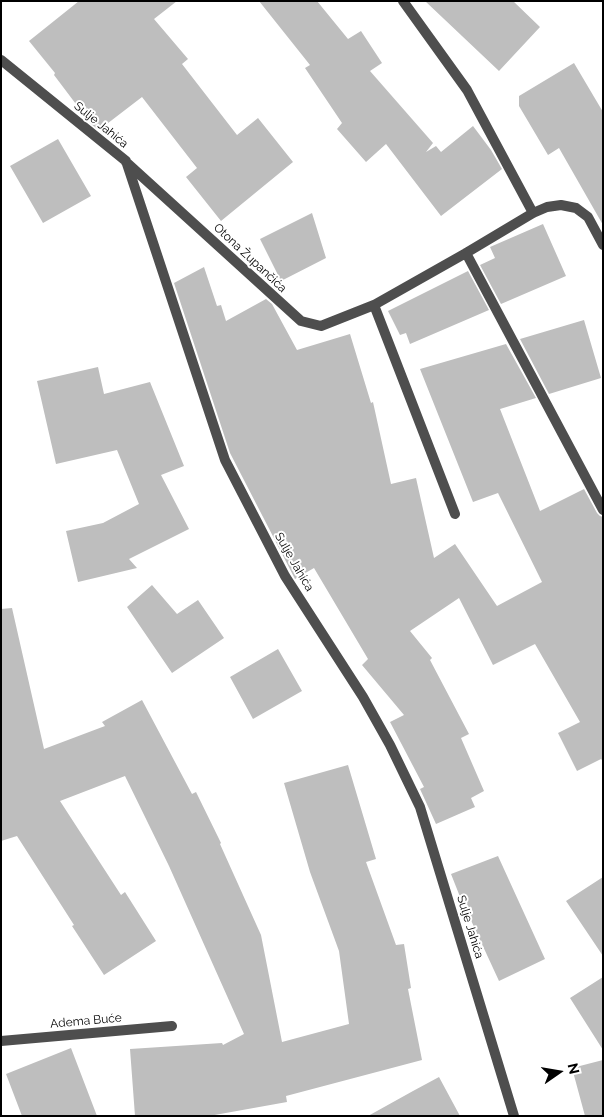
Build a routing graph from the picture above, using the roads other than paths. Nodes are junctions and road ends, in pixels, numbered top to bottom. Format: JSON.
{"nodes":[{"id":1,"x":403,"y":1,"type":"edge"},
{"id":2,"x":1,"y":60,"type":"edge"},
{"id":3,"x":126,"y":161,"type":"junction"},
{"id":4,"x":533,"y":213,"type":"junction"},
{"id":5,"x":603,"y":245,"type":"edge"},
{"id":6,"x":466,"y":253,"type":"junction"},
{"id":7,"x":374,"y":305,"type":"junction"},
{"id":8,"x":603,"y":510,"type":"edge"},
{"id":9,"x":455,"y":514,"type":"dead end"},
{"id":10,"x":172,"y":1026,"type":"dead end"},
{"id":11,"x":1,"y":1041,"type":"edge"},
{"id":12,"x":514,"y":1116,"type":"edge"}],
"edges":[{"from":1,"to":4,"type":"street"},
{"from":2,"to":3,"type":"street","name":"Sulje Jahića"},
{"from":3,"to":7,"type":"street","name":"Otona Župančića"},
{"from":3,"to":12,"type":"street","name":"Sulje Jahića"},
{"from":4,"to":5,"type":"street","name":"Otona Župančića"},
{"from":4,"to":6,"type":"street","name":"Otona Župančića"},
{"from":6,"to":7,"type":"street","name":"Otona Župančića"},
{"from":6,"to":8,"type":"street"},
{"from":7,"to":9,"type":"street"},
{"from":10,"to":11,"type":"street","name":"Adema Buće"}]}
